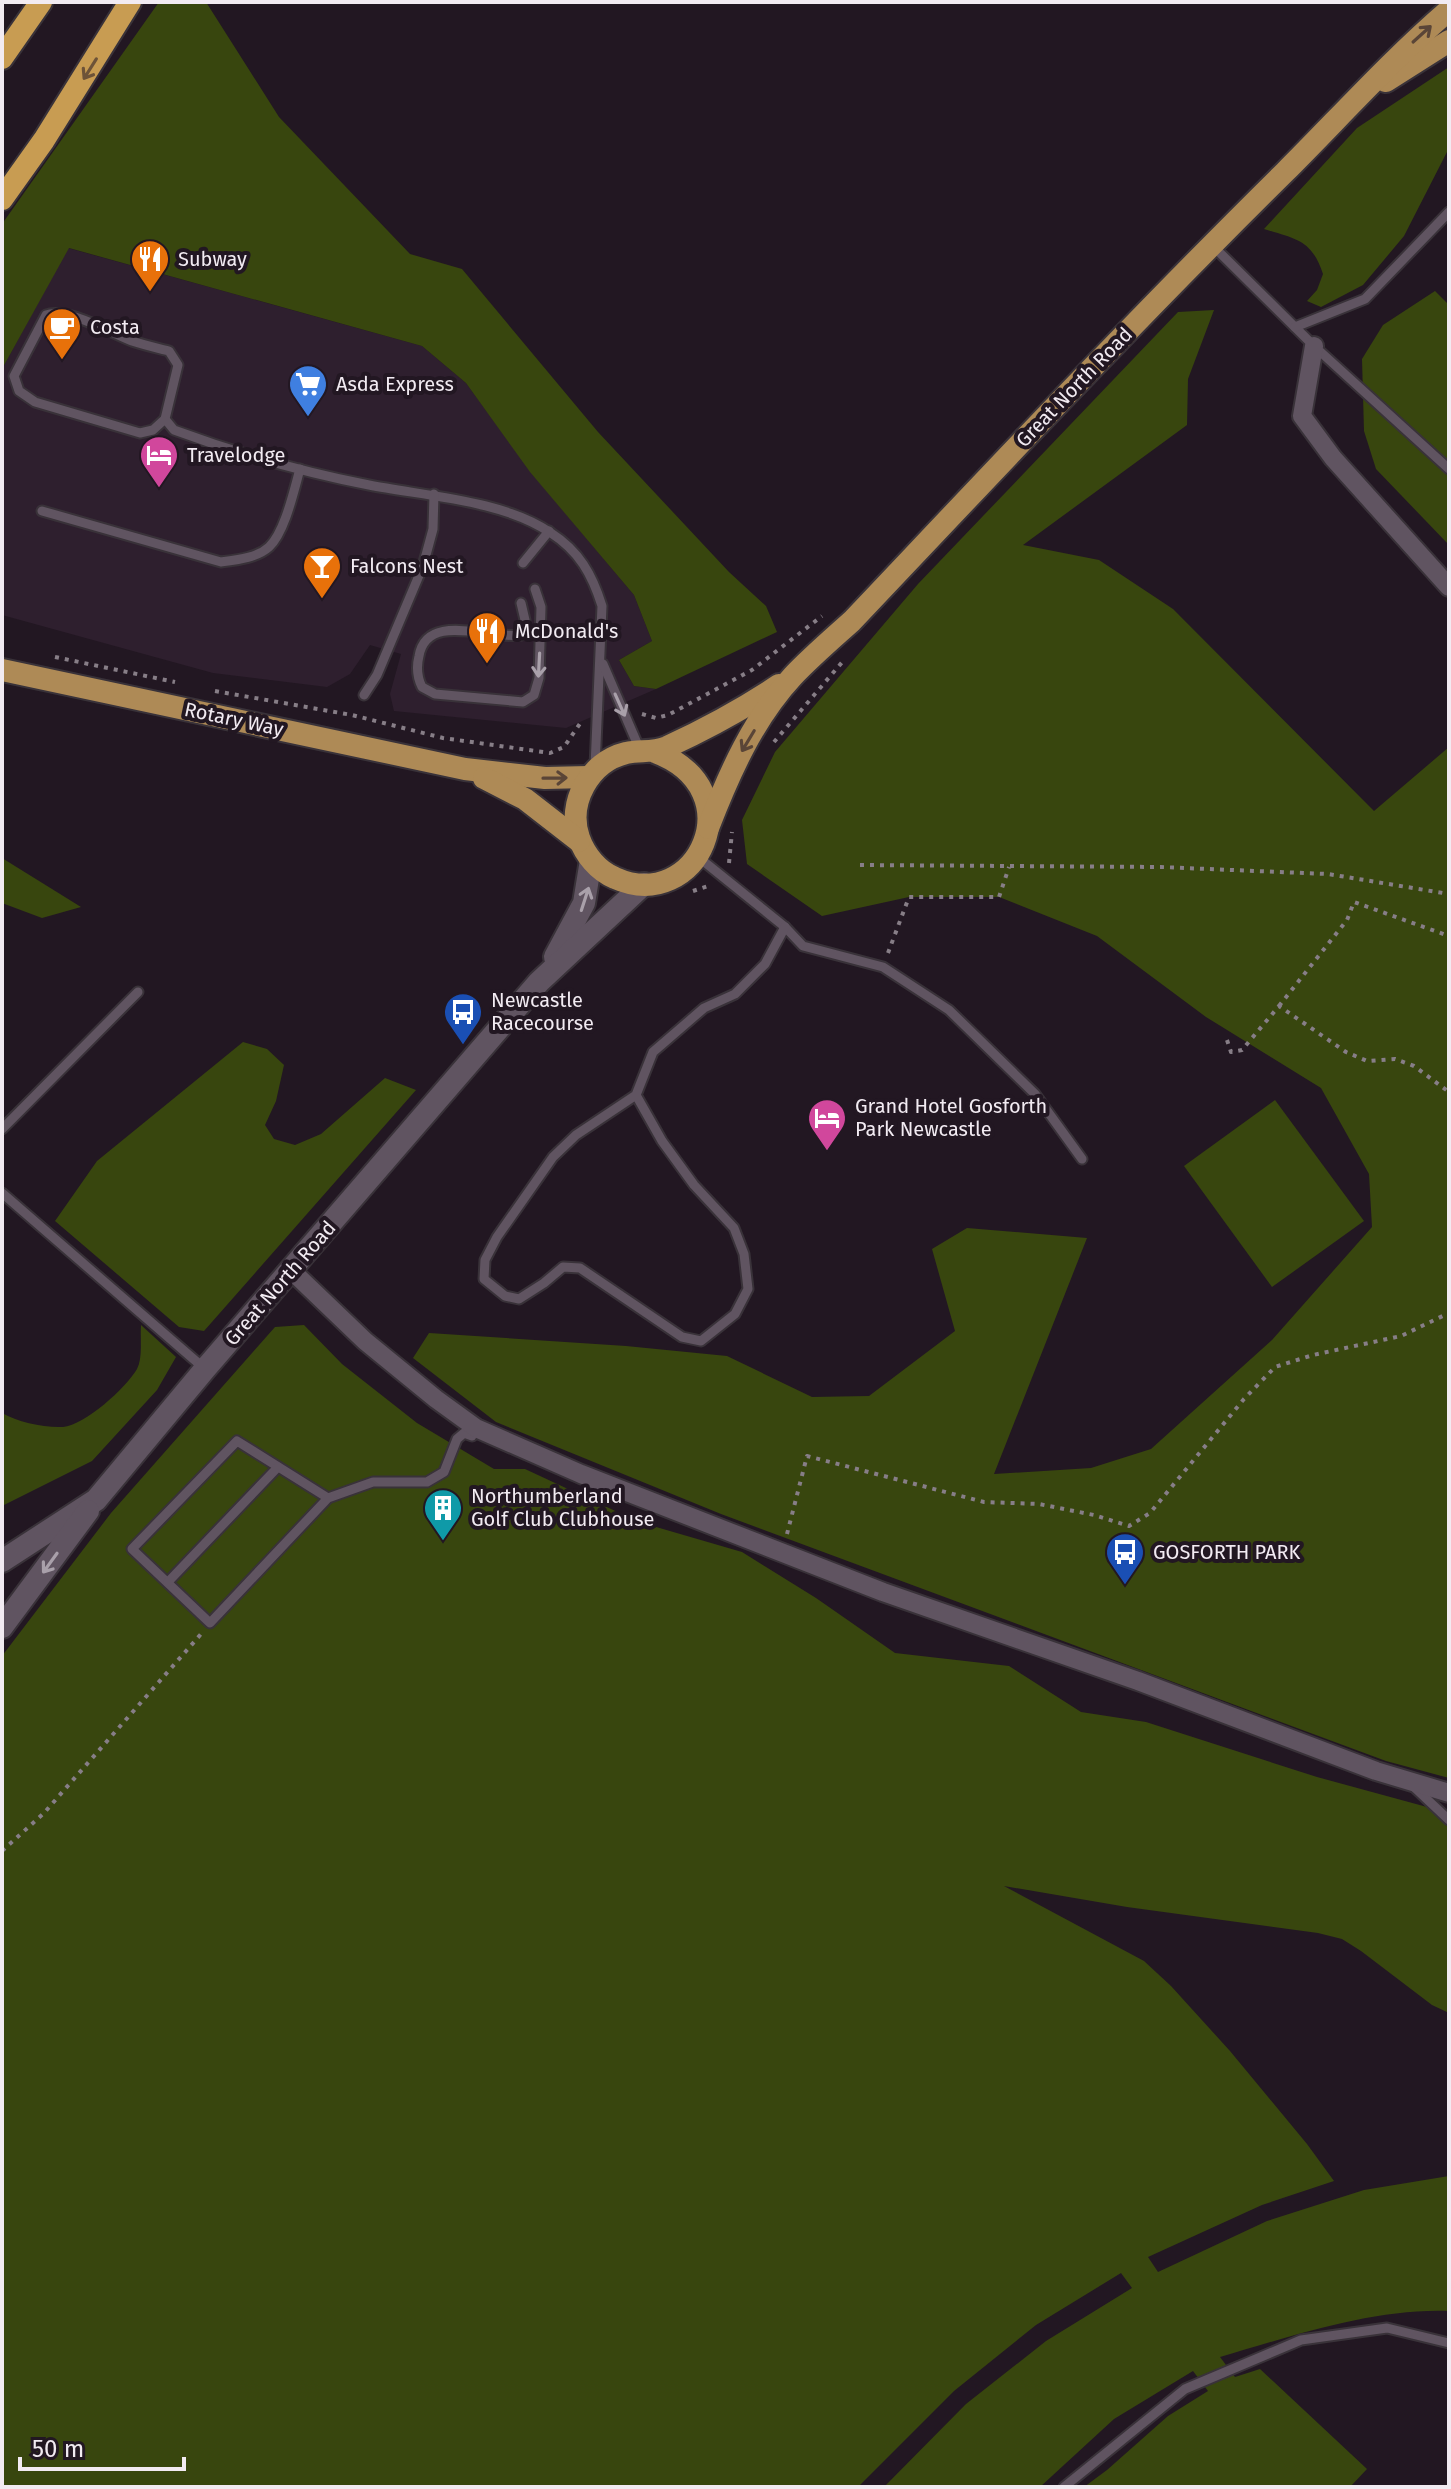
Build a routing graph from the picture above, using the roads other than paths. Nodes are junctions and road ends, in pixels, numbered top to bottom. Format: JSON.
{"nodes":[{"id":1,"x":41,"y":2,"type":"edge"},
{"id":2,"x":130,"y":2,"type":"edge"},
{"id":3,"x":1449,"y":10,"type":"edge"},
{"id":4,"x":1449,"y":41,"type":"edge"},
{"id":5,"x":2,"y":58,"type":"edge"},
{"id":6,"x":1358,"y":99,"type":"junction"},
{"id":7,"x":2,"y":199,"type":"edge"},
{"id":8,"x":1449,"y":212,"type":"edge"},
{"id":9,"x":1212,"y":245,"type":"junction"},
{"id":10,"x":1295,"y":327,"type":"junction"},
{"id":11,"x":1314,"y":346,"type":"junction"},
{"id":12,"x":165,"y":419,"type":"junction"},
{"id":13,"x":300,"y":469,"type":"junction"},
{"id":14,"x":1449,"y":469,"type":"edge"},
{"id":15,"x":434,"y":494,"type":"junction"},
{"id":16,"x":42,"y":511,"type":"dead end"},
{"id":17,"x":549,"y":531,"type":"junction"},
{"id":18,"x":523,"y":563,"type":"dead end"},
{"id":19,"x":1449,"y":587,"type":"edge"},
{"id":20,"x":535,"y":589,"type":"dead end"},
{"id":21,"x":521,"y":603,"type":"dead end"},
{"id":22,"x":601,"y":657,"type":"junction"},
{"id":23,"x":2,"y":670,"type":"edge"},
{"id":24,"x":792,"y":677,"type":"junction"},
{"id":25,"x":364,"y":695,"type":"dead end"},
{"id":26,"x":648,"y":752,"type":"junction"},
{"id":27,"x":465,"y":769,"type":"junction"},
{"id":28,"x":592,"y":774,"type":"junction"},
{"id":29,"x":708,"y":828,"type":"junction"},
{"id":30,"x":579,"y":841,"type":"junction"},
{"id":31,"x":697,"y":856,"type":"junction"},
{"id":32,"x":591,"y":860,"type":"junction"},
{"id":33,"x":644,"y":884,"type":"junction"},
{"id":34,"x":785,"y":927,"type":"junction"},
{"id":35,"x":539,"y":982,"type":"junction"},
{"id":36,"x":138,"y":992,"type":"dead end"},
{"id":37,"x":636,"y":1095,"type":"junction"},
{"id":38,"x":2,"y":1129,"type":"edge"},
{"id":39,"x":1082,"y":1159,"type":"dead end"},
{"id":40,"x":2,"y":1193,"type":"edge"},
{"id":41,"x":292,"y":1271,"type":"junction"},
{"id":42,"x":205,"y":1369,"type":"junction"},
{"id":43,"x":476,"y":1428,"type":"junction"},
{"id":44,"x":278,"y":1467,"type":"junction"},
{"id":45,"x":328,"y":1498,"type":"junction"},
{"id":46,"x":96,"y":1500,"type":"junction"},
{"id":47,"x":2,"y":1561,"type":"edge"},
{"id":48,"x":168,"y":1582,"type":"junction"},
{"id":49,"x":2,"y":1627,"type":"edge"},
{"id":50,"x":1406,"y":1780,"type":"junction"},
{"id":51,"x":1449,"y":1793,"type":"edge"},
{"id":52,"x":1449,"y":1820,"type":"edge"},
{"id":53,"x":1449,"y":2343,"type":"edge"},
{"id":54,"x":1064,"y":2487,"type":"edge"}],
"edges":[{"from":1,"to":5,"type":"highway"},
{"from":2,"to":7,"type":"highway","one_way":true},
{"from":6,"to":3,"type":"main road","one_way":true},
{"from":4,"to":6,"type":"main road"},
{"from":6,"to":9,"type":"main road","name":"Great North Road"},
{"from":8,"to":10,"type":"lane"},
{"from":9,"to":10,"type":"lane"},
{"from":9,"to":24,"type":"main road","name":"Great North Road"},
{"from":10,"to":11,"type":"lane"},
{"from":11,"to":14,"type":"lane"},
{"from":11,"to":19,"type":"street"},
{"from":12,"to":12,"type":"lane"},
{"from":12,"to":13,"type":"lane"},
{"from":13,"to":15,"type":"lane"},
{"from":13,"to":16,"type":"lane"},
{"from":15,"to":17,"type":"lane"},
{"from":15,"to":25,"type":"lane"},
{"from":17,"to":18,"type":"lane"},
{"from":17,"to":22,"type":"lane"},
{"from":20,"to":21,"type":"lane","one_way":true},
{"from":22,"to":26,"type":"lane","one_way":true},
{"from":22,"to":28,"type":"lane"},
{"from":23,"to":27,"type":"main road","name":"Rotary Way"},
{"from":24,"to":26,"type":"main road"},
{"from":24,"to":29,"type":"main road","one_way":true},
{"from":26,"to":28,"type":"main road"},
{"from":26,"to":29,"type":"main road"},
{"from":27,"to":28,"type":"main road","name":"Rotary Way","one_way":true},
{"from":27,"to":30,"type":"main road","name":"Rotary Way"},
{"from":28,"to":30,"type":"main road"},
{"from":29,"to":31,"type":"main road"},
{"from":30,"to":32,"type":"main road"},
{"from":31,"to":33,"type":"main road"},
{"from":31,"to":34,"type":"lane"},
{"from":32,"to":33,"type":"main road"},
{"from":35,"to":32,"type":"main road","name":"Great North Road","one_way":true},
{"from":33,"to":35,"type":"main road","name":"Great North Road"},
{"from":34,"to":37,"type":"lane"},
{"from":34,"to":39,"type":"lane"},
{"from":35,"to":41,"type":"main road","name":"Great North Road"},
{"from":36,"to":38,"type":"lane"},
{"from":37,"to":37,"type":"lane"},
{"from":40,"to":42,"type":"lane"},
{"from":41,"to":42,"type":"main road","name":"Great North Road"},
{"from":41,"to":43,"type":"street"},
{"from":42,"to":46,"type":"main road","name":"Great North Road"},
{"from":43,"to":45,"type":"lane"},
{"from":43,"to":50,"type":"street"},
{"from":44,"to":45,"type":"lane"},
{"from":44,"to":48,"type":"lane"},
{"from":44,"to":48,"type":"lane"},
{"from":45,"to":48,"type":"lane"},
{"from":46,"to":47,"type":"main road","name":"Great North Road"},
{"from":46,"to":49,"type":"main road","one_way":true},
{"from":50,"to":51,"type":"street"},
{"from":50,"to":52,"type":"lane"},
{"from":53,"to":54,"type":"lane"}]}
